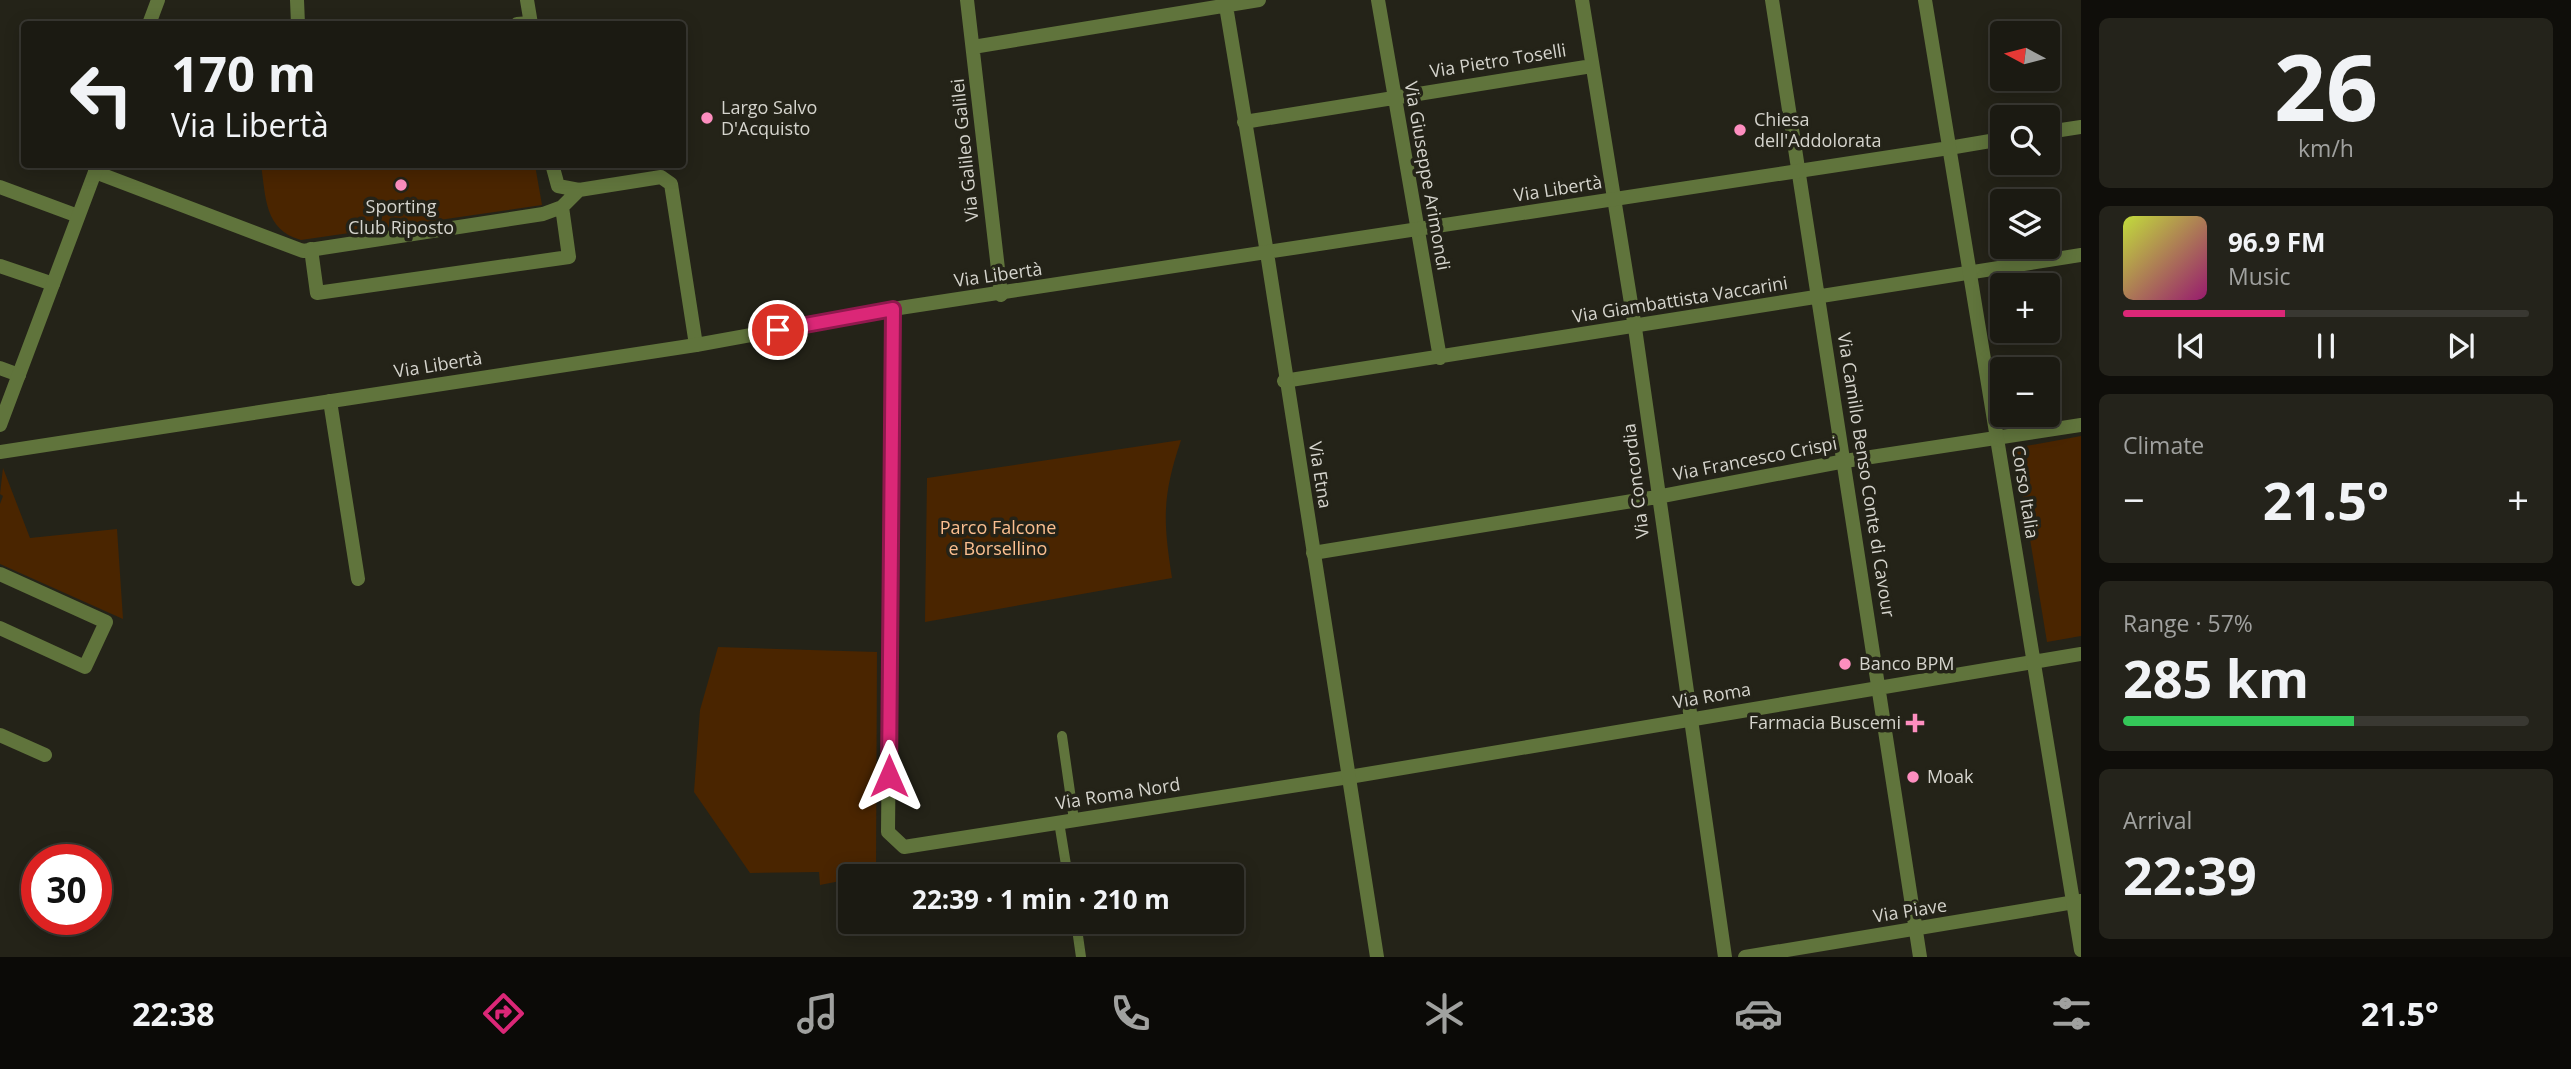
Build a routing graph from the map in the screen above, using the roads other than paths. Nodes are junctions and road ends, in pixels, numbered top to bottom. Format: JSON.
{"nodes":[{"id":1,"x":158,"y":0,"type":"edge"},
{"id":2,"x":297,"y":0,"type":"edge"},
{"id":3,"x":527,"y":0,"type":"edge"},
{"id":4,"x":968,"y":0,"type":"edge"},
{"id":5,"x":1259,"y":0,"type":"edge"},
{"id":6,"x":1378,"y":0,"type":"edge"},
{"id":7,"x":1582,"y":0,"type":"edge"},
{"id":8,"x":1772,"y":0,"type":"edge"},
{"id":9,"x":1925,"y":0,"type":"edge"},
{"id":10,"x":1226,"y":3,"type":"edge"},
{"id":11,"x":150,"y":21,"type":"edge"},
{"id":12,"x":299,"y":21,"type":"edge"},
{"id":13,"x":526,"y":21,"type":"edge"},
{"id":14,"x":973,"y":47,"type":"junction"},
{"id":15,"x":1592,"y":66,"type":"junction"},
{"id":16,"x":1394,"y":98,"type":"junction"},
{"id":17,"x":1244,"y":122,"type":"junction"},
{"id":18,"x":2081,"y":127,"type":"edge"},
{"id":19,"x":2060,"y":130,"type":"edge"},
{"id":20,"x":1990,"y":141,"type":"edge"},
{"id":21,"x":1949,"y":148,"type":"junction"},
{"id":22,"x":97,"y":168,"type":"edge"},
{"id":23,"x":553,"y":168,"type":"edge"},
{"id":24,"x":1800,"y":171,"type":"junction"},
{"id":25,"x":0,"y":187,"type":"edge"},
{"id":26,"x":579,"y":190,"type":"junction"},
{"id":27,"x":1614,"y":200,"type":"junction"},
{"id":28,"x":562,"y":207,"type":"junction"},
{"id":29,"x":78,"y":216,"type":"junction"},
{"id":30,"x":1416,"y":231,"type":"junction"},
{"id":31,"x":311,"y":250,"type":"junction"},
{"id":32,"x":1267,"y":253,"type":"junction"},
{"id":33,"x":2081,"y":255,"type":"edge"},
{"id":34,"x":0,"y":266,"type":"edge"},
{"id":35,"x":1969,"y":273,"type":"junction"},
{"id":36,"x":52,"y":284,"type":"junction"},
{"id":37,"x":1001,"y":295,"type":"junction"},
{"id":38,"x":1819,"y":296,"type":"junction"},
{"id":39,"x":893,"y":309,"type":"junction"},
{"id":40,"x":1635,"y":328,"type":"junction"},
{"id":41,"x":696,"y":345,"type":"junction"},
{"id":42,"x":1440,"y":358,"type":"junction"},
{"id":43,"x":0,"y":368,"type":"edge"},
{"id":44,"x":19,"y":376,"type":"junction"},
{"id":45,"x":1284,"y":381,"type":"junction"},
{"id":46,"x":330,"y":401,"type":"junction"},
{"id":47,"x":0,"y":425,"type":"edge"},
{"id":48,"x":2081,"y":425,"type":"edge"},
{"id":49,"x":1997,"y":439,"type":"junction"},
{"id":50,"x":0,"y":452,"type":"edge"},
{"id":51,"x":1845,"y":461,"type":"junction"},
{"id":52,"x":1657,"y":497,"type":"junction"},
{"id":53,"x":1313,"y":553,"type":"junction"},
{"id":54,"x":0,"y":574,"type":"edge"},
{"id":55,"x":358,"y":579,"type":"dead end"},
{"id":56,"x":0,"y":628,"type":"edge"},
{"id":57,"x":2081,"y":654,"type":"edge"},
{"id":58,"x":2033,"y":662,"type":"junction"},
{"id":59,"x":1879,"y":687,"type":"junction"},
{"id":60,"x":1689,"y":720,"type":"junction"},
{"id":61,"x":0,"y":735,"type":"edge"},
{"id":62,"x":1062,"y":736,"type":"dead end"},
{"id":63,"x":45,"y":755,"type":"dead end"},
{"id":64,"x":1349,"y":777,"type":"junction"},
{"id":65,"x":1067,"y":821,"type":"junction"},
{"id":66,"x":1068,"y":864,"type":"edge"},
{"id":67,"x":2077,"y":902,"type":"edge"},
{"id":68,"x":1915,"y":930,"type":"junction"},
{"id":69,"x":1078,"y":934,"type":"edge"},
{"id":70,"x":2081,"y":950,"type":"edge"},
{"id":71,"x":1081,"y":957,"type":"edge"},
{"id":72,"x":1377,"y":957,"type":"edge"},
{"id":73,"x":1725,"y":957,"type":"edge"},
{"id":74,"x":1745,"y":957,"type":"edge"},
{"id":75,"x":1920,"y":957,"type":"edge"}],
"edges":[{"from":1,"to":11,"type":"street"},
{"from":2,"to":12,"type":"street"},
{"from":3,"to":13,"type":"street"},
{"from":4,"to":14,"type":"street","name":"Via Galileo Galilei"},
{"from":5,"to":10,"type":"street"},
{"from":6,"to":16,"type":"street","name":"Via Giuseppe Arimondi"},
{"from":7,"to":15,"type":"street","name":"Via Concordia"},
{"from":8,"to":24,"type":"street","name":"Via Camillo Benso Conte di Cavour"},
{"from":9,"to":21,"type":"street","name":"Corso Italia"},
{"from":10,"to":14,"type":"street"},
{"from":10,"to":17,"type":"street","name":"Via Etna"},
{"from":14,"to":37,"type":"street","name":"Via Galileo Galilei"},
{"from":15,"to":16,"type":"street","name":"Via Pietro Toselli"},
{"from":15,"to":27,"type":"street","name":"Via Concordia"},
{"from":16,"to":17,"type":"street","name":"Via Pietro Toselli"},
{"from":16,"to":30,"type":"street","name":"Via Giuseppe Arimondi"},
{"from":17,"to":32,"type":"street","name":"Via Etna"},
{"from":18,"to":19,"type":"street"},
{"from":20,"to":21,"type":"street","name":"Via Libertà"},
{"from":21,"to":24,"type":"street","name":"Via Libertà"},
{"from":21,"to":35,"type":"street","name":"Corso Italia"},
{"from":22,"to":29,"type":"street"},
{"from":22,"to":31,"type":"street"},
{"from":23,"to":26,"type":"street"},
{"from":24,"to":27,"type":"street","name":"Via Libertà"},
{"from":24,"to":38,"type":"street","name":"Via Camillo Benso Conte di Cavour"},
{"from":25,"to":29,"type":"street"},
{"from":26,"to":28,"type":"street"},
{"from":26,"to":41,"type":"street"},
{"from":27,"to":30,"type":"street","name":"Via Libertà"},
{"from":27,"to":40,"type":"street","name":"Via Concordia"},
{"from":28,"to":31,"type":"street"},
{"from":28,"to":31,"type":"street"},
{"from":29,"to":36,"type":"street"},
{"from":30,"to":32,"type":"street","name":"Via Libertà"},
{"from":30,"to":42,"type":"street","name":"Via Giuseppe Arimondi"},
{"from":32,"to":37,"type":"street","name":"Via Libertà"},
{"from":32,"to":45,"type":"street","name":"Via Etna"},
{"from":33,"to":35,"type":"street","name":"Via Giambattista Vaccarini"},
{"from":34,"to":36,"type":"street"},
{"from":35,"to":38,"type":"street","name":"Via Giambattista Vaccarini"},
{"from":35,"to":49,"type":"street","name":"Corso Italia"},
{"from":36,"to":44,"type":"street"},
{"from":37,"to":39,"type":"street","name":"Via Libertà"},
{"from":38,"to":40,"type":"street","name":"Via Giambattista Vaccarini"},
{"from":38,"to":51,"type":"street","name":"Via Camillo Benso Conte di Cavour"},
{"from":39,"to":41,"type":"street","name":"Via Libertà"},
{"from":39,"to":65,"type":"street","name":"Via Roma Nord"},
{"from":40,"to":42,"type":"street","name":"Via Giambattista Vaccarini"},
{"from":40,"to":52,"type":"street","name":"Via Concordia"},
{"from":41,"to":46,"type":"street","name":"Via Libertà"},
{"from":42,"to":45,"type":"street","name":"Via Giambattista Vaccarini"},
{"from":43,"to":44,"type":"street"},
{"from":44,"to":47,"type":"street"},
{"from":45,"to":53,"type":"street","name":"Via Etna"},
{"from":46,"to":50,"type":"street","name":"Via Libertà"},
{"from":46,"to":55,"type":"street"},
{"from":48,"to":49,"type":"street","name":"Via Francesco Crispi"},
{"from":49,"to":51,"type":"street","name":"Via Francesco Crispi"},
{"from":49,"to":58,"type":"street","name":"Corso Italia"},
{"from":51,"to":52,"type":"street","name":"Via Francesco Crispi"},
{"from":51,"to":59,"type":"street","name":"Via Camillo Benso Conte di Cavour"},
{"from":52,"to":53,"type":"street","name":"Via Francesco Crispi"},
{"from":52,"to":60,"type":"street","name":"Via Concordia"},
{"from":53,"to":64,"type":"street","name":"Via Etna"},
{"from":54,"to":56,"type":"street"},
{"from":57,"to":58,"type":"street","name":"Via Roma"},
{"from":58,"to":59,"type":"street","name":"Via Roma"},
{"from":58,"to":67,"type":"street","name":"Corso Italia"},
{"from":59,"to":60,"type":"street","name":"Via Roma"},
{"from":59,"to":68,"type":"street","name":"Via Camillo Benso Conte di Cavour"},
{"from":60,"to":64,"type":"street","name":"Via Roma"},
{"from":60,"to":73,"type":"street","name":"Via Concordia"},
{"from":61,"to":63,"type":"street"},
{"from":62,"to":65,"type":"lane"},
{"from":64,"to":65,"type":"street","name":"Via Roma Nord"},
{"from":64,"to":72,"type":"street","name":"Via Etna"},
{"from":65,"to":66,"type":"lane"},
{"from":67,"to":68,"type":"street","name":"Via Piave"},
{"from":67,"to":70,"type":"street","name":"Corso Italia"},
{"from":68,"to":74,"type":"street","name":"Via Piave"},
{"from":68,"to":75,"type":"street","name":"Via Camillo Benso Conte di Cavour"},
{"from":69,"to":71,"type":"lane"}]}
